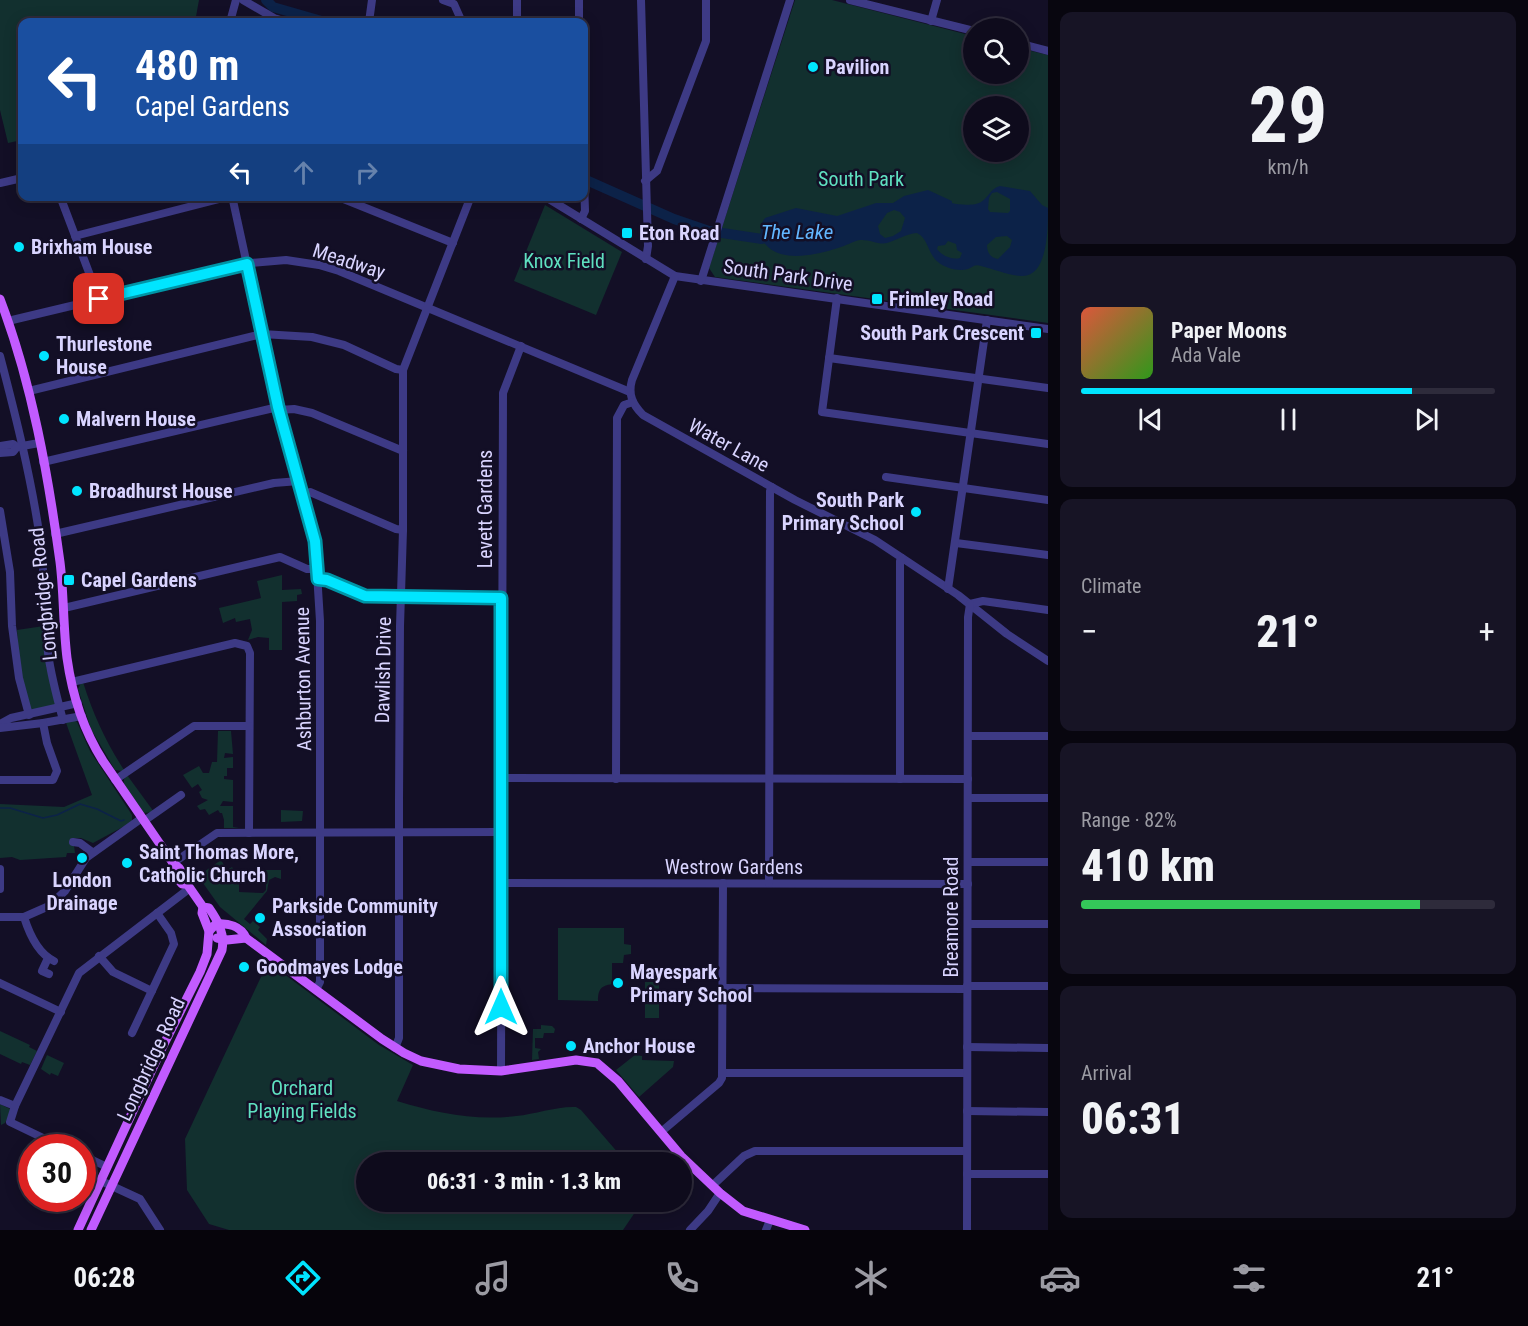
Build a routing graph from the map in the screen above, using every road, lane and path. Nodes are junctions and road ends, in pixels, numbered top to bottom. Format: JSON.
{"nodes":[{"id":1,"x":236,"y":0,"type":"edge"},
{"id":2,"x":243,"y":0,"type":"edge"},
{"id":3,"x":372,"y":0,"type":"edge"},
{"id":4,"x":443,"y":0,"type":"edge"},
{"id":5,"x":517,"y":0,"type":"edge"},
{"id":6,"x":579,"y":0,"type":"edge"},
{"id":7,"x":641,"y":0,"type":"edge"},
{"id":8,"x":706,"y":0,"type":"edge"},
{"id":9,"x":790,"y":0,"type":"edge"},
{"id":10,"x":850,"y":0,"type":"edge"},
{"id":11,"x":937,"y":0,"type":"edge"},
{"id":12,"x":455,"y":2,"type":"edge"},
{"id":13,"x":231,"y":18,"type":"edge"},
{"id":14,"x":273,"y":18,"type":"edge"},
{"id":15,"x":370,"y":18,"type":"edge"},
{"id":16,"x":461,"y":18,"type":"edge"},
{"id":17,"x":517,"y":18,"type":"edge"},
{"id":18,"x":579,"y":18,"type":"edge"},
{"id":19,"x":931,"y":21,"type":"junction"},
{"id":20,"x":963,"y":28,"type":"edge"},
{"id":21,"x":1029,"y":46,"type":"edge"},
{"id":22,"x":1048,"y":51,"type":"edge"},
{"id":23,"x":18,"y":179,"type":"edge"},
{"id":24,"x":645,"y":181,"type":"junction"},
{"id":25,"x":0,"y":183,"type":"edge"},
{"id":26,"x":62,"y":201,"type":"edge"},
{"id":27,"x":212,"y":201,"type":"edge"},
{"id":28,"x":232,"y":201,"type":"edge"},
{"id":29,"x":348,"y":201,"type":"edge"},
{"id":30,"x":469,"y":201,"type":"edge"},
{"id":31,"x":552,"y":201,"type":"edge"},
{"id":32,"x":585,"y":201,"type":"edge"},
{"id":33,"x":581,"y":219,"type":"junction"},
{"id":34,"x":75,"y":236,"type":"junction"},
{"id":35,"x":453,"y":243,"type":"junction"},
{"id":36,"x":646,"y":259,"type":"junction"},
{"id":37,"x":247,"y":264,"type":"junction"},
{"id":38,"x":675,"y":276,"type":"junction"},
{"id":39,"x":701,"y":280,"type":"junction"},
{"id":40,"x":837,"y":298,"type":"junction"},
{"id":41,"x":0,"y":299,"type":"edge"},
{"id":42,"x":99,"y":299,"type":"junction"},
{"id":43,"x":427,"y":308,"type":"junction"},
{"id":44,"x":987,"y":320,"type":"junction"},
{"id":45,"x":8,"y":321,"type":"junction"},
{"id":46,"x":1048,"y":329,"type":"edge"},
{"id":47,"x":262,"y":334,"type":"junction"},
{"id":48,"x":521,"y":346,"type":"junction"},
{"id":49,"x":0,"y":356,"type":"edge"},
{"id":50,"x":829,"y":358,"type":"junction"},
{"id":51,"x":403,"y":370,"type":"junction"},
{"id":52,"x":980,"y":378,"type":"junction"},
{"id":53,"x":1048,"y":388,"type":"edge"},
{"id":54,"x":29,"y":391,"type":"junction"},
{"id":55,"x":630,"y":392,"type":"junction"},
{"id":56,"x":633,"y":402,"type":"junction"},
{"id":57,"x":279,"y":408,"type":"junction"},
{"id":58,"x":971,"y":433,"type":"junction"},
{"id":59,"x":39,"y":443,"type":"junction"},
{"id":60,"x":1048,"y":444,"type":"edge"},
{"id":61,"x":0,"y":446,"type":"edge"},
{"id":62,"x":20,"y":446,"type":"junction"},
{"id":63,"x":403,"y":451,"type":"junction"},
{"id":64,"x":0,"y":453,"type":"edge"},
{"id":65,"x":43,"y":462,"type":"junction"},
{"id":66,"x":886,"y":477,"type":"dead end"},
{"id":67,"x":299,"y":481,"type":"junction"},
{"id":68,"x":772,"y":487,"type":"junction"},
{"id":69,"x":964,"y":488,"type":"junction"},
{"id":70,"x":303,"y":494,"type":"junction"},
{"id":71,"x":1048,"y":500,"type":"edge"},
{"id":72,"x":0,"y":511,"type":"edge"},
{"id":73,"x":403,"y":530,"type":"junction"},
{"id":74,"x":56,"y":534,"type":"junction"},
{"id":75,"x":956,"y":543,"type":"junction"},
{"id":76,"x":1048,"y":555,"type":"edge"},
{"id":77,"x":902,"y":558,"type":"junction"},
{"id":78,"x":317,"y":569,"type":"junction"},
{"id":79,"x":318,"y":579,"type":"junction"},
{"id":80,"x":948,"y":589,"type":"junction"},
{"id":81,"x":401,"y":597,"type":"junction"},
{"id":82,"x":501,"y":598,"type":"junction"},
{"id":83,"x":970,"y":604,"type":"junction"},
{"id":84,"x":63,"y":608,"type":"junction"},
{"id":85,"x":1048,"y":610,"type":"edge"},
{"id":86,"x":1048,"y":661,"type":"edge"},
{"id":87,"x":72,"y":682,"type":"junction"},
{"id":88,"x":78,"y":704,"type":"junction"},
{"id":89,"x":60,"y":709,"type":"junction"},
{"id":90,"x":29,"y":715,"type":"junction"},
{"id":91,"x":82,"y":716,"type":"junction"},
{"id":92,"x":63,"y":720,"type":"junction"},
{"id":93,"x":43,"y":723,"type":"junction"},
{"id":94,"x":0,"y":726,"type":"edge"},
{"id":95,"x":249,"y":726,"type":"junction"},
{"id":96,"x":968,"y":736,"type":"junction"},
{"id":97,"x":1048,"y":736,"type":"edge"},
{"id":98,"x":501,"y":778,"type":"junction"},
{"id":99,"x":616,"y":779,"type":"junction"},
{"id":100,"x":769,"y":779,"type":"junction"},
{"id":101,"x":900,"y":779,"type":"junction"},
{"id":102,"x":968,"y":779,"type":"junction"},
{"id":103,"x":0,"y":780,"type":"edge"},
{"id":104,"x":116,"y":780,"type":"junction"},
{"id":105,"x":181,"y":795,"type":"dead end"},
{"id":106,"x":968,"y":798,"type":"junction"},
{"id":107,"x":1048,"y":798,"type":"edge"},
{"id":108,"x":143,"y":820,"type":"junction"},
{"id":109,"x":501,"y":832,"type":"junction"},
{"id":110,"x":249,"y":833,"type":"junction"},
{"id":111,"x":321,"y":833,"type":"junction"},
{"id":112,"x":399,"y":833,"type":"junction"},
{"id":113,"x":73,"y":842,"type":"dead end"},
{"id":114,"x":92,"y":852,"type":"junction"},
{"id":115,"x":968,"y":862,"type":"junction"},
{"id":116,"x":1048,"y":862,"type":"edge"},
{"id":117,"x":172,"y":863,"type":"junction"},
{"id":118,"x":0,"y":869,"type":"edge"},
{"id":119,"x":501,"y":883,"type":"junction"},
{"id":120,"x":723,"y":883,"type":"junction"},
{"id":121,"x":769,"y":883,"type":"junction"},
{"id":122,"x":968,"y":884,"type":"junction"},
{"id":123,"x":188,"y":886,"type":"junction"},
{"id":124,"x":0,"y":889,"type":"edge"},
{"id":125,"x":203,"y":907,"type":"junction"},
{"id":126,"x":157,"y":913,"type":"junction"},
{"id":127,"x":24,"y":916,"type":"junction"},
{"id":128,"x":0,"y":918,"type":"edge"},
{"id":129,"x":219,"y":924,"type":"junction"},
{"id":130,"x":968,"y":924,"type":"junction"},
{"id":131,"x":1048,"y":924,"type":"edge"},
{"id":132,"x":209,"y":934,"type":"junction"},
{"id":133,"x":246,"y":938,"type":"junction"},
{"id":134,"x":223,"y":940,"type":"junction"},
{"id":135,"x":99,"y":956,"type":"junction"},
{"id":136,"x":49,"y":974,"type":"dead end"},
{"id":137,"x":0,"y":983,"type":"edge"},
{"id":138,"x":1048,"y":986,"type":"edge"},
{"id":139,"x":968,"y":987,"type":"junction"},
{"id":140,"x":723,"y":988,"type":"junction"},
{"id":141,"x":316,"y":990,"type":"junction"},
{"id":142,"x":152,"y":991,"type":"junction"},
{"id":143,"x":61,"y":1012,"type":"junction"},
{"id":144,"x":175,"y":1022,"type":"junction"},
{"id":145,"x":186,"y":1027,"type":"junction"},
{"id":146,"x":132,"y":1033,"type":"dead end"},
{"id":147,"x":967,"y":1047,"type":"junction"},
{"id":148,"x":395,"y":1048,"type":"junction"},
{"id":149,"x":1048,"y":1048,"type":"edge"},
{"id":150,"x":501,"y":1071,"type":"junction"},
{"id":151,"x":722,"y":1072,"type":"junction"},
{"id":152,"x":967,"y":1072,"type":"junction"},
{"id":153,"x":0,"y":1100,"type":"edge"},
{"id":154,"x":15,"y":1106,"type":"junction"},
{"id":155,"x":967,"y":1112,"type":"junction"},
{"id":156,"x":1048,"y":1112,"type":"edge"},
{"id":157,"x":661,"y":1132,"type":"junction"},
{"id":158,"x":35,"y":1134,"type":"edge"},
{"id":159,"x":967,"y":1151,"type":"junction"},
{"id":160,"x":96,"y":1162,"type":"edge"},
{"id":161,"x":107,"y":1167,"type":"junction"},
{"id":162,"x":967,"y":1174,"type":"junction"},
{"id":163,"x":1048,"y":1174,"type":"edge"},
{"id":164,"x":101,"y":1181,"type":"junction"},
{"id":165,"x":713,"y":1185,"type":"junction"},
{"id":166,"x":112,"y":1186,"type":"junction"},
{"id":167,"x":720,"y":1193,"type":"junction"},
{"id":168,"x":770,"y":1220,"type":"junction"},
{"id":169,"x":78,"y":1230,"type":"edge"},
{"id":170,"x":91,"y":1230,"type":"edge"},
{"id":171,"x":160,"y":1230,"type":"edge"},
{"id":172,"x":690,"y":1230,"type":"edge"},
{"id":173,"x":766,"y":1230,"type":"edge"},
{"id":174,"x":805,"y":1230,"type":"edge"},
{"id":175,"x":967,"y":1230,"type":"edge"}],
"edges":[{"from":1,"to":13,"type":"street"},
{"from":2,"to":14,"type":"street"},
{"from":3,"to":15,"type":"street"},
{"from":4,"to":12,"type":"street"},
{"from":5,"to":17,"type":"street"},
{"from":6,"to":18,"type":"street"},
{"from":7,"to":24,"type":"street"},
{"from":8,"to":24,"type":"street"},
{"from":9,"to":39,"type":"street"},
{"from":10,"to":19,"type":"street"},
{"from":11,"to":19,"type":"street"},
{"from":12,"to":16,"type":"street"},
{"from":19,"to":20,"type":"street"},
{"from":21,"to":22,"type":"street"},
{"from":23,"to":25,"type":"street"},
{"from":24,"to":36,"type":"street"},
{"from":26,"to":34,"type":"street"},
{"from":27,"to":34,"type":"street"},
{"from":28,"to":37,"type":"street","name":"Ashburton Avenue"},
{"from":29,"to":35,"type":"street"},
{"from":30,"to":35,"type":"street","name":"Dawlish Drive"},
{"from":31,"to":33,"type":"street","name":"South Park Drive"},
{"from":32,"to":33,"type":"street"},
{"from":33,"to":36,"type":"street","name":"South Park Drive"},
{"from":34,"to":42,"type":"street"},
{"from":35,"to":43,"type":"street","name":"Dawlish Drive"},
{"from":36,"to":38,"type":"street","name":"South Park Drive"},
{"from":37,"to":42,"type":"street","name":"Meadway"},
{"from":37,"to":43,"type":"street","name":"Meadway"},
{"from":37,"to":47,"type":"street","name":"Ashburton Avenue"},
{"from":38,"to":39,"type":"street","name":"South Park Drive"},
{"from":38,"to":55,"type":"street"},
{"from":39,"to":40,"type":"street","name":"South Park Drive"},
{"from":40,"to":44,"type":"street","name":"South Park Drive"},
{"from":40,"to":50,"type":"street"},
{"from":41,"to":45,"type":"main road","name":"Longbridge Road"},
{"from":42,"to":45,"type":"street","name":"Meadway"},
{"from":43,"to":48,"type":"street","name":"Meadway"},
{"from":43,"to":51,"type":"street","name":"Dawlish Drive"},
{"from":44,"to":46,"type":"street","name":"South Park Drive"},
{"from":44,"to":52,"type":"street"},
{"from":45,"to":54,"type":"main road","name":"Longbridge Road"},
{"from":47,"to":51,"type":"street"},
{"from":47,"to":54,"type":"street"},
{"from":47,"to":57,"type":"street","name":"Ashburton Avenue"},
{"from":48,"to":55,"type":"street","name":"Meadway"},
{"from":48,"to":82,"type":"street","name":"Levett Gardens"},
{"from":49,"to":62,"type":"street"},
{"from":50,"to":52,"type":"street"},
{"from":50,"to":58,"type":"street"},
{"from":51,"to":63,"type":"street","name":"Dawlish Drive"},
{"from":52,"to":53,"type":"street"},
{"from":52,"to":58,"type":"street"},
{"from":54,"to":59,"type":"main road","name":"Longbridge Road"},
{"from":55,"to":56,"type":"street"},
{"from":56,"to":68,"type":"street","name":"Water Lane"},
{"from":56,"to":99,"type":"street"},
{"from":57,"to":63,"type":"street"},
{"from":57,"to":65,"type":"street"},
{"from":57,"to":67,"type":"street","name":"Ashburton Avenue"},
{"from":58,"to":60,"type":"street"},
{"from":58,"to":69,"type":"street"},
{"from":59,"to":62,"type":"street"},
{"from":59,"to":65,"type":"main road","name":"Longbridge Road"},
{"from":61,"to":62,"type":"street"},
{"from":62,"to":64,"type":"street"},
{"from":62,"to":89,"type":"street"},
{"from":63,"to":73,"type":"street","name":"Dawlish Drive"},
{"from":65,"to":74,"type":"main road","name":"Longbridge Road"},
{"from":66,"to":69,"type":"street"},
{"from":67,"to":70,"type":"street","name":"Ashburton Avenue"},
{"from":67,"to":74,"type":"street"},
{"from":68,"to":77,"type":"street","name":"Water Lane"},
{"from":68,"to":100,"type":"street"},
{"from":69,"to":71,"type":"street"},
{"from":69,"to":75,"type":"street"},
{"from":70,"to":73,"type":"street"},
{"from":70,"to":78,"type":"street","name":"Ashburton Avenue"},
{"from":72,"to":90,"type":"street"},
{"from":73,"to":81,"type":"street","name":"Dawlish Drive"},
{"from":74,"to":84,"type":"main road","name":"Longbridge Road"},
{"from":75,"to":76,"type":"street"},
{"from":75,"to":80,"type":"street"},
{"from":77,"to":80,"type":"street","name":"Water Lane"},
{"from":77,"to":101,"type":"street"},
{"from":78,"to":79,"type":"street","name":"Ashburton Avenue"},
{"from":78,"to":84,"type":"street"},
{"from":79,"to":81,"type":"street"},
{"from":79,"to":111,"type":"street","name":"Ashburton Avenue"},
{"from":80,"to":83,"type":"street","name":"Water Lane"},
{"from":81,"to":82,"type":"street"},
{"from":81,"to":112,"type":"street","name":"Dawlish Drive"},
{"from":82,"to":98,"type":"street","name":"Levett Gardens"},
{"from":83,"to":85,"type":"street"},
{"from":83,"to":86,"type":"street","name":"Water Lane"},
{"from":83,"to":96,"type":"street","name":"Breamore Road"},
{"from":84,"to":87,"type":"main road","name":"Longbridge Road"},
{"from":87,"to":88,"type":"main road","name":"Longbridge Road"},
{"from":87,"to":95,"type":"street"},
{"from":88,"to":89,"type":"street"},
{"from":88,"to":91,"type":"main road","name":"Longbridge Road"},
{"from":89,"to":90,"type":"street"},
{"from":89,"to":92,"type":"street"},
{"from":90,"to":94,"type":"street"},
{"from":91,"to":92,"type":"street"},
{"from":91,"to":104,"type":"main road","name":"Longbridge Road"},
{"from":92,"to":93,"type":"street"},
{"from":93,"to":94,"type":"street"},
{"from":93,"to":103,"type":"street"},
{"from":95,"to":104,"type":"street"},
{"from":95,"to":110,"type":"street"},
{"from":96,"to":97,"type":"street"},
{"from":96,"to":102,"type":"street","name":"Breamore Road"},
{"from":98,"to":99,"type":"street"},
{"from":98,"to":109,"type":"street","name":"Levett Gardens"},
{"from":99,"to":100,"type":"street"},
{"from":100,"to":101,"type":"street"},
{"from":100,"to":121,"type":"street"},
{"from":101,"to":102,"type":"street"},
{"from":102,"to":106,"type":"street","name":"Breamore Road"},
{"from":104,"to":108,"type":"main road","name":"Longbridge Road"},
{"from":105,"to":108,"type":"street"},
{"from":106,"to":107,"type":"street"},
{"from":106,"to":115,"type":"street","name":"Breamore Road"},
{"from":108,"to":114,"type":"street"},
{"from":108,"to":117,"type":"main road","name":"Longbridge Road"},
{"from":109,"to":112,"type":"street"},
{"from":109,"to":119,"type":"street","name":"Levett Gardens"},
{"from":110,"to":111,"type":"street"},
{"from":110,"to":117,"type":"street"},
{"from":111,"to":112,"type":"street"},
{"from":111,"to":141,"type":"street","name":"Ashburton Avenue"},
{"from":112,"to":148,"type":"street","name":"Dawlish Drive"},
{"from":113,"to":114,"type":"street"},
{"from":114,"to":127,"type":"street"},
{"from":115,"to":116,"type":"street"},
{"from":115,"to":122,"type":"street","name":"Breamore Road"},
{"from":117,"to":123,"type":"main road","name":"Longbridge Road"},
{"from":118,"to":124,"type":"street"},
{"from":119,"to":120,"type":"street","name":"Westrow Gardens"},
{"from":119,"to":150,"type":"street","name":"Levett Gardens"},
{"from":120,"to":121,"type":"street","name":"Westrow Gardens"},
{"from":120,"to":140,"type":"street"},
{"from":121,"to":122,"type":"street","name":"Westrow Gardens"},
{"from":122,"to":130,"type":"street","name":"Breamore Road"},
{"from":123,"to":125,"type":"main road","name":"Longbridge Road"},
{"from":123,"to":126,"type":"street"},
{"from":125,"to":129,"type":"main road","name":"Longbridge Road"},
{"from":125,"to":132,"type":"main road","name":"Longbridge Road"},
{"from":126,"to":135,"type":"street"},
{"from":126,"to":142,"type":"street"},
{"from":127,"to":128,"type":"street"},
{"from":127,"to":136,"type":"street"},
{"from":129,"to":132,"type":"main road"},
{"from":129,"to":133,"type":"main road"},
{"from":129,"to":134,"type":"main road","name":"Longbridge Road"},
{"from":130,"to":131,"type":"street"},
{"from":130,"to":139,"type":"street","name":"Breamore Road"},
{"from":132,"to":134,"type":"main road"},
{"from":132,"to":144,"type":"main road","name":"Longbridge Road"},
{"from":133,"to":134,"type":"main road"},
{"from":133,"to":141,"type":"main road"},
{"from":134,"to":145,"type":"main road","name":"Longbridge Road"},
{"from":135,"to":142,"type":"street"},
{"from":135,"to":143,"type":"street"},
{"from":137,"to":143,"type":"street"},
{"from":138,"to":139,"type":"street"},
{"from":139,"to":140,"type":"street"},
{"from":139,"to":147,"type":"street","name":"Breamore Road"},
{"from":140,"to":151,"type":"street"},
{"from":141,"to":148,"type":"main road"},
{"from":142,"to":146,"type":"street"},
{"from":143,"to":154,"type":"street"},
{"from":144,"to":145,"type":"main road"},
{"from":144,"to":161,"type":"main road","name":"Longbridge Road"},
{"from":145,"to":166,"type":"main road","name":"Longbridge Road"},
{"from":147,"to":149,"type":"street"},
{"from":147,"to":152,"type":"street","name":"Breamore Road"},
{"from":148,"to":150,"type":"main road"},
{"from":150,"to":157,"type":"main road"},
{"from":151,"to":152,"type":"street"},
{"from":151,"to":157,"type":"street"},
{"from":152,"to":155,"type":"street","name":"Breamore Road"},
{"from":153,"to":154,"type":"street"},
{"from":154,"to":158,"type":"street"},
{"from":155,"to":156,"type":"street"},
{"from":155,"to":159,"type":"street","name":"Breamore Road"},
{"from":157,"to":165,"type":"main road"},
{"from":159,"to":162,"type":"street","name":"Breamore Road"},
{"from":159,"to":165,"type":"street"},
{"from":160,"to":161,"type":"street"},
{"from":161,"to":164,"type":"main road","name":"Longbridge Road"},
{"from":162,"to":163,"type":"street"},
{"from":162,"to":175,"type":"street","name":"Breamore Road"},
{"from":164,"to":166,"type":"street"},
{"from":164,"to":169,"type":"main road","name":"Longbridge Road"},
{"from":165,"to":167,"type":"main road"},
{"from":166,"to":170,"type":"main road","name":"Longbridge Road"},
{"from":166,"to":171,"type":"street"},
{"from":167,"to":168,"type":"main road"},
{"from":167,"to":172,"type":"street"},
{"from":168,"to":173,"type":"street"},
{"from":168,"to":174,"type":"main road"}]}
